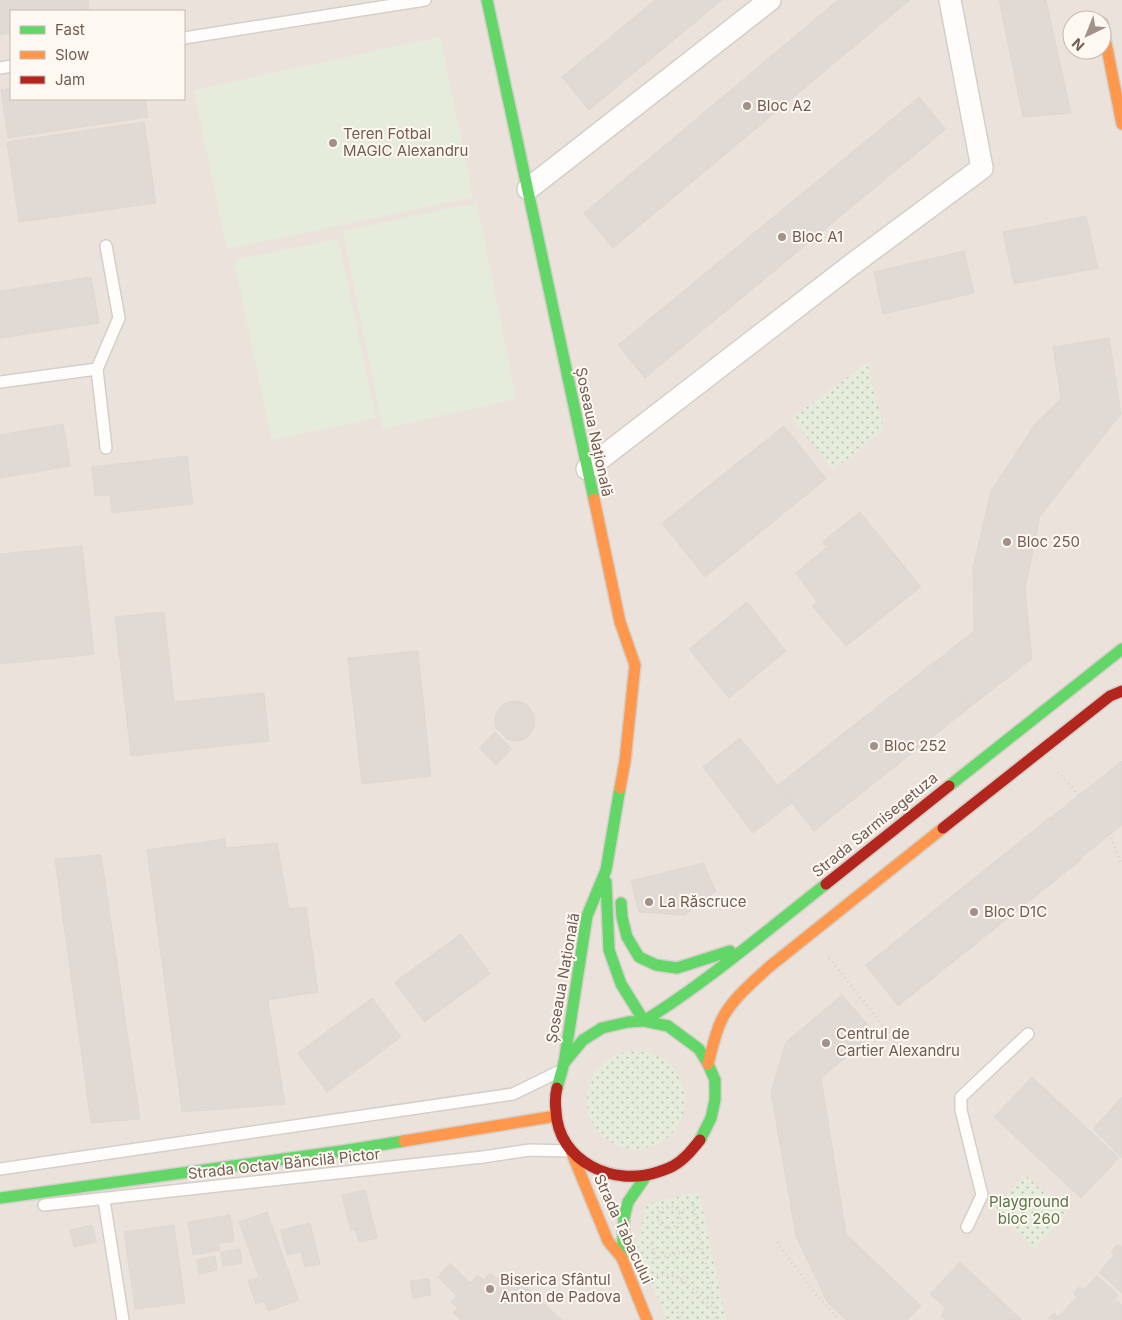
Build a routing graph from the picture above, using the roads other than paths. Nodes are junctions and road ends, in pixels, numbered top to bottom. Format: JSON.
{"nodes":[{"id":1,"x":425,"y":0,"type":"edge"},
{"id":2,"x":487,"y":0,"type":"edge"},
{"id":3,"x":770,"y":0,"type":"edge"},
{"id":4,"x":950,"y":0,"type":"edge"},
{"id":5,"x":185,"y":38,"type":"edge"},
{"id":6,"x":1109,"y":60,"type":"edge"},
{"id":7,"x":1122,"y":124,"type":"edge"},
{"id":8,"x":528,"y":189,"type":"junction"},
{"id":9,"x":106,"y":246,"type":"dead end"},
{"id":10,"x":97,"y":369,"type":"junction"},
{"id":11,"x":0,"y":382,"type":"edge"},
{"id":12,"x":106,"y":448,"type":"dead end"},
{"id":13,"x":587,"y":469,"type":"junction"},
{"id":14,"x":1122,"y":649,"type":"edge"},
{"id":15,"x":1122,"y":691,"type":"edge"},
{"id":16,"x":616,"y":812,"type":"junction"},
{"id":17,"x":618,"y":865,"type":"dead end"},
{"id":18,"x":606,"y":870,"type":"junction"},
{"id":19,"x":620,"y":891,"type":"dead end"},
{"id":20,"x":749,"y":945,"type":"junction"},
{"id":21,"x":644,"y":1021,"type":"junction"},
{"id":22,"x":1028,"y":1034,"type":"dead end"},
{"id":23,"x":708,"y":1064,"type":"junction"},
{"id":24,"x":563,"y":1066,"type":"junction"},
{"id":25,"x":556,"y":1116,"type":"junction"},
{"id":26,"x":571,"y":1151,"type":"junction"},
{"id":27,"x":0,"y":1169,"type":"edge"},
{"id":28,"x":646,"y":1176,"type":"junction"},
{"id":29,"x":0,"y":1198,"type":"edge"},
{"id":30,"x":104,"y":1200,"type":"junction"},
{"id":31,"x":28,"y":1207,"type":"dead end"},
{"id":32,"x":967,"y":1227,"type":"dead end"},
{"id":33,"x":622,"y":1258,"type":"junction"},
{"id":34,"x":123,"y":1320,"type":"edge"},
{"id":35,"x":647,"y":1320,"type":"edge"}],
"edges":[{"from":1,"to":5,"type":"lane"},
{"from":2,"to":8,"type":"street","name":"Șoseaua Națională"},
{"from":3,"to":8,"type":"street"},
{"from":4,"to":13,"type":"street"},
{"from":6,"to":7,"type":"street"},
{"from":8,"to":13,"type":"street","name":"Șoseaua Națională"},
{"from":9,"to":10,"type":"lane"},
{"from":10,"to":11,"type":"lane"},
{"from":10,"to":12,"type":"lane"},
{"from":13,"to":16,"type":"street","name":"Șoseaua Națională"},
{"from":14,"to":20,"type":"street","name":"Strada Sarmisegetuza"},
{"from":15,"to":23,"type":"street"},
{"from":16,"to":17,"type":"street"},
{"from":16,"to":18,"type":"street","name":"Șoseaua Națională"},
{"from":18,"to":21,"type":"street","name":"Șoseaua Națională"},
{"from":18,"to":24,"type":"street","name":"Șoseaua Națională"},
{"from":19,"to":20,"type":"street"},
{"from":20,"to":21,"type":"street","name":"Strada Sarmisegetuza"},
{"from":21,"to":23,"type":"street"},
{"from":21,"to":24,"type":"street"},
{"from":22,"to":32,"type":"lane"},
{"from":23,"to":28,"type":"street"},
{"from":24,"to":25,"type":"street"},
{"from":24,"to":27,"type":"lane"},
{"from":25,"to":26,"type":"street"},
{"from":25,"to":29,"type":"street","name":"Strada Octav Băncilă Pictor"},
{"from":26,"to":28,"type":"street"},
{"from":26,"to":30,"type":"lane","name":"Strada Octav Băncilă Pictor"},
{"from":26,"to":33,"type":"street","name":"Strada Tabacului"},
{"from":28,"to":33,"type":"street"},
{"from":30,"to":31,"type":"lane","name":"Strada Octav Băncilă Pictor"},
{"from":30,"to":34,"type":"lane"},
{"from":33,"to":35,"type":"street","name":"Strada Tabacului"}]}
